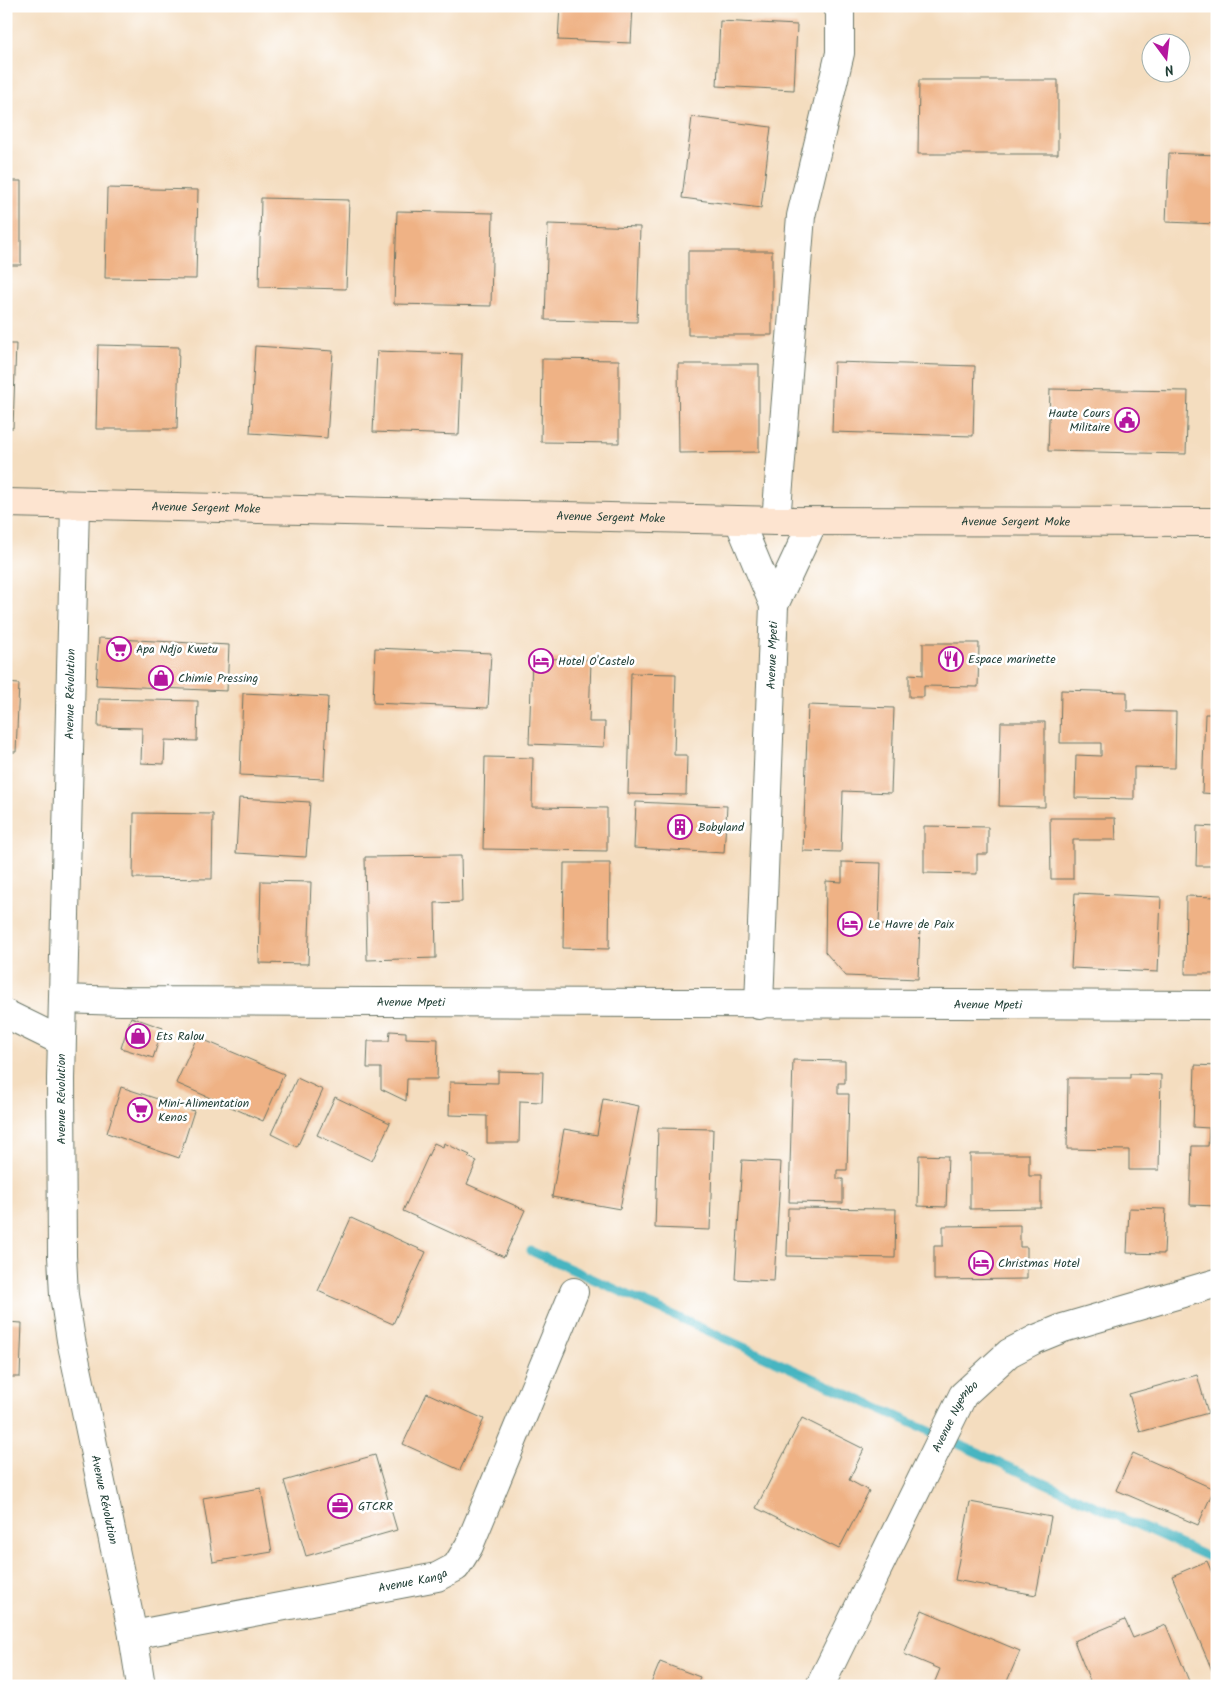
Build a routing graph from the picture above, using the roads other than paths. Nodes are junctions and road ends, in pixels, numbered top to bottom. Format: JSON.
{"nodes":[{"id":1,"x":837,"y":6,"type":"edge"},
{"id":2,"x":6,"y":503,"type":"edge"},
{"id":3,"x":74,"y":505,"type":"junction"},
{"id":4,"x":739,"y":520,"type":"junction"},
{"id":5,"x":776,"y":521,"type":"junction"},
{"id":6,"x":813,"y":522,"type":"junction"},
{"id":7,"x":1217,"y":522,"type":"edge"},
{"id":8,"x":774,"y":605,"type":"junction"},
{"id":9,"x":63,"y":999,"type":"junction"},
{"id":10,"x":759,"y":1005,"type":"junction"},
{"id":11,"x":1217,"y":1005,"type":"edge"},
{"id":12,"x":6,"y":1014,"type":"edge"},
{"id":13,"x":61,"y":1041,"type":"junction"},
{"id":14,"x":1217,"y":1283,"type":"edge"},
{"id":15,"x":574,"y":1292,"type":"dead end"},
{"id":16,"x":133,"y":1635,"type":"junction"},
{"id":17,"x":823,"y":1684,"type":"edge"},
{"id":18,"x":141,"y":1686,"type":"edge"}],
"edges":[{"from":1,"to":5,"type":"street"},
{"from":2,"to":3,"type":"main road","name":"Avenue Sergent Moke"},
{"from":3,"to":4,"type":"main road","name":"Avenue Sergent Moke"},
{"from":3,"to":9,"type":"street","name":"Avenue Révolution"},
{"from":4,"to":5,"type":"main road","name":"Avenue Sergent Moke"},
{"from":4,"to":8,"type":"street","name":"Avenue Mpeti"},
{"from":5,"to":6,"type":"main road","name":"Avenue Sergent Moke"},
{"from":6,"to":7,"type":"main road","name":"Avenue Sergent Moke"},
{"from":6,"to":8,"type":"street","name":"Avenue Mpeti"},
{"from":8,"to":10,"type":"street","name":"Avenue Mpeti"},
{"from":9,"to":10,"type":"street","name":"Avenue Mpeti"},
{"from":9,"to":13,"type":"street","name":"Avenue Révolution"},
{"from":10,"to":11,"type":"street","name":"Avenue Mpeti"},
{"from":12,"to":13,"type":"street"},
{"from":13,"to":16,"type":"street","name":"Avenue Révolution"},
{"from":14,"to":17,"type":"street","name":"Avenue Nyembo"},
{"from":15,"to":16,"type":"street","name":"Avenue Kanga"},
{"from":16,"to":18,"type":"street","name":"Avenue Révolution"}]}
